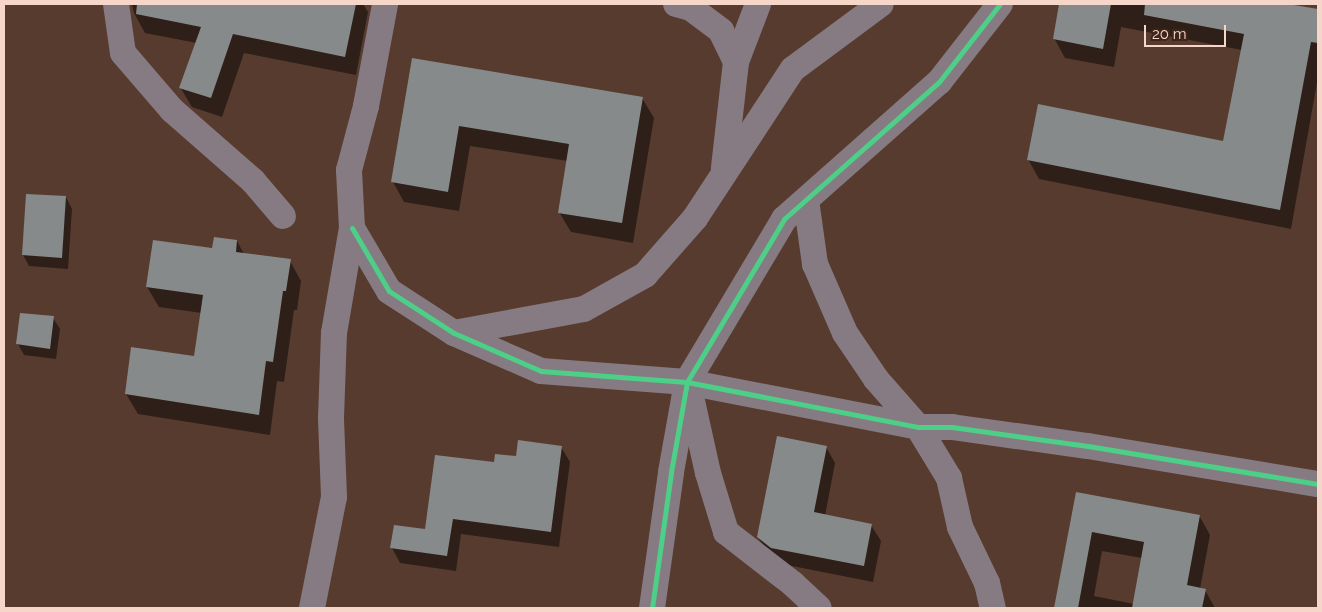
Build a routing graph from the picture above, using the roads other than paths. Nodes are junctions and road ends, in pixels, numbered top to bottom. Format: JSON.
{"nodes":[{"id":1,"x":116,"y":4,"type":"edge"},
{"id":2,"x":385,"y":4,"type":"edge"},
{"id":3,"x":676,"y":4,"type":"edge"},
{"id":4,"x":758,"y":4,"type":"edge"},
{"id":5,"x":881,"y":4,"type":"edge"},
{"id":6,"x":1000,"y":4,"type":"edge"},
{"id":7,"x":736,"y":62,"type":"junction"},
{"id":8,"x":724,"y":174,"type":"junction"},
{"id":9,"x":806,"y":200,"type":"junction"},
{"id":10,"x":283,"y":216,"type":"dead end"},
{"id":11,"x":352,"y":228,"type":"junction"},
{"id":12,"x":454,"y":333,"type":"junction"},
{"id":13,"x":687,"y":382,"type":"junction"},
{"id":14,"x":918,"y":427,"type":"junction"},
{"id":15,"x":1318,"y":484,"type":"edge"},
{"id":16,"x":312,"y":608,"type":"edge"},
{"id":17,"x":652,"y":608,"type":"edge"},
{"id":18,"x":819,"y":608,"type":"edge"},
{"id":19,"x":993,"y":608,"type":"edge"}],
"edges":[{"from":1,"to":10,"type":"street"},
{"from":2,"to":11,"type":"street"},
{"from":3,"to":7,"type":"street"},
{"from":4,"to":7,"type":"street"},
{"from":5,"to":8,"type":"street"},
{"from":6,"to":9,"type":"street"},
{"from":7,"to":8,"type":"street"},
{"from":8,"to":12,"type":"street"},
{"from":9,"to":13,"type":"street"},
{"from":9,"to":14,"type":"street"},
{"from":11,"to":12,"type":"street"},
{"from":11,"to":16,"type":"street"},
{"from":12,"to":13,"type":"street"},
{"from":13,"to":14,"type":"street"},
{"from":13,"to":17,"type":"street"},
{"from":13,"to":18,"type":"street"},
{"from":14,"to":15,"type":"street"},
{"from":14,"to":19,"type":"street"}]}
